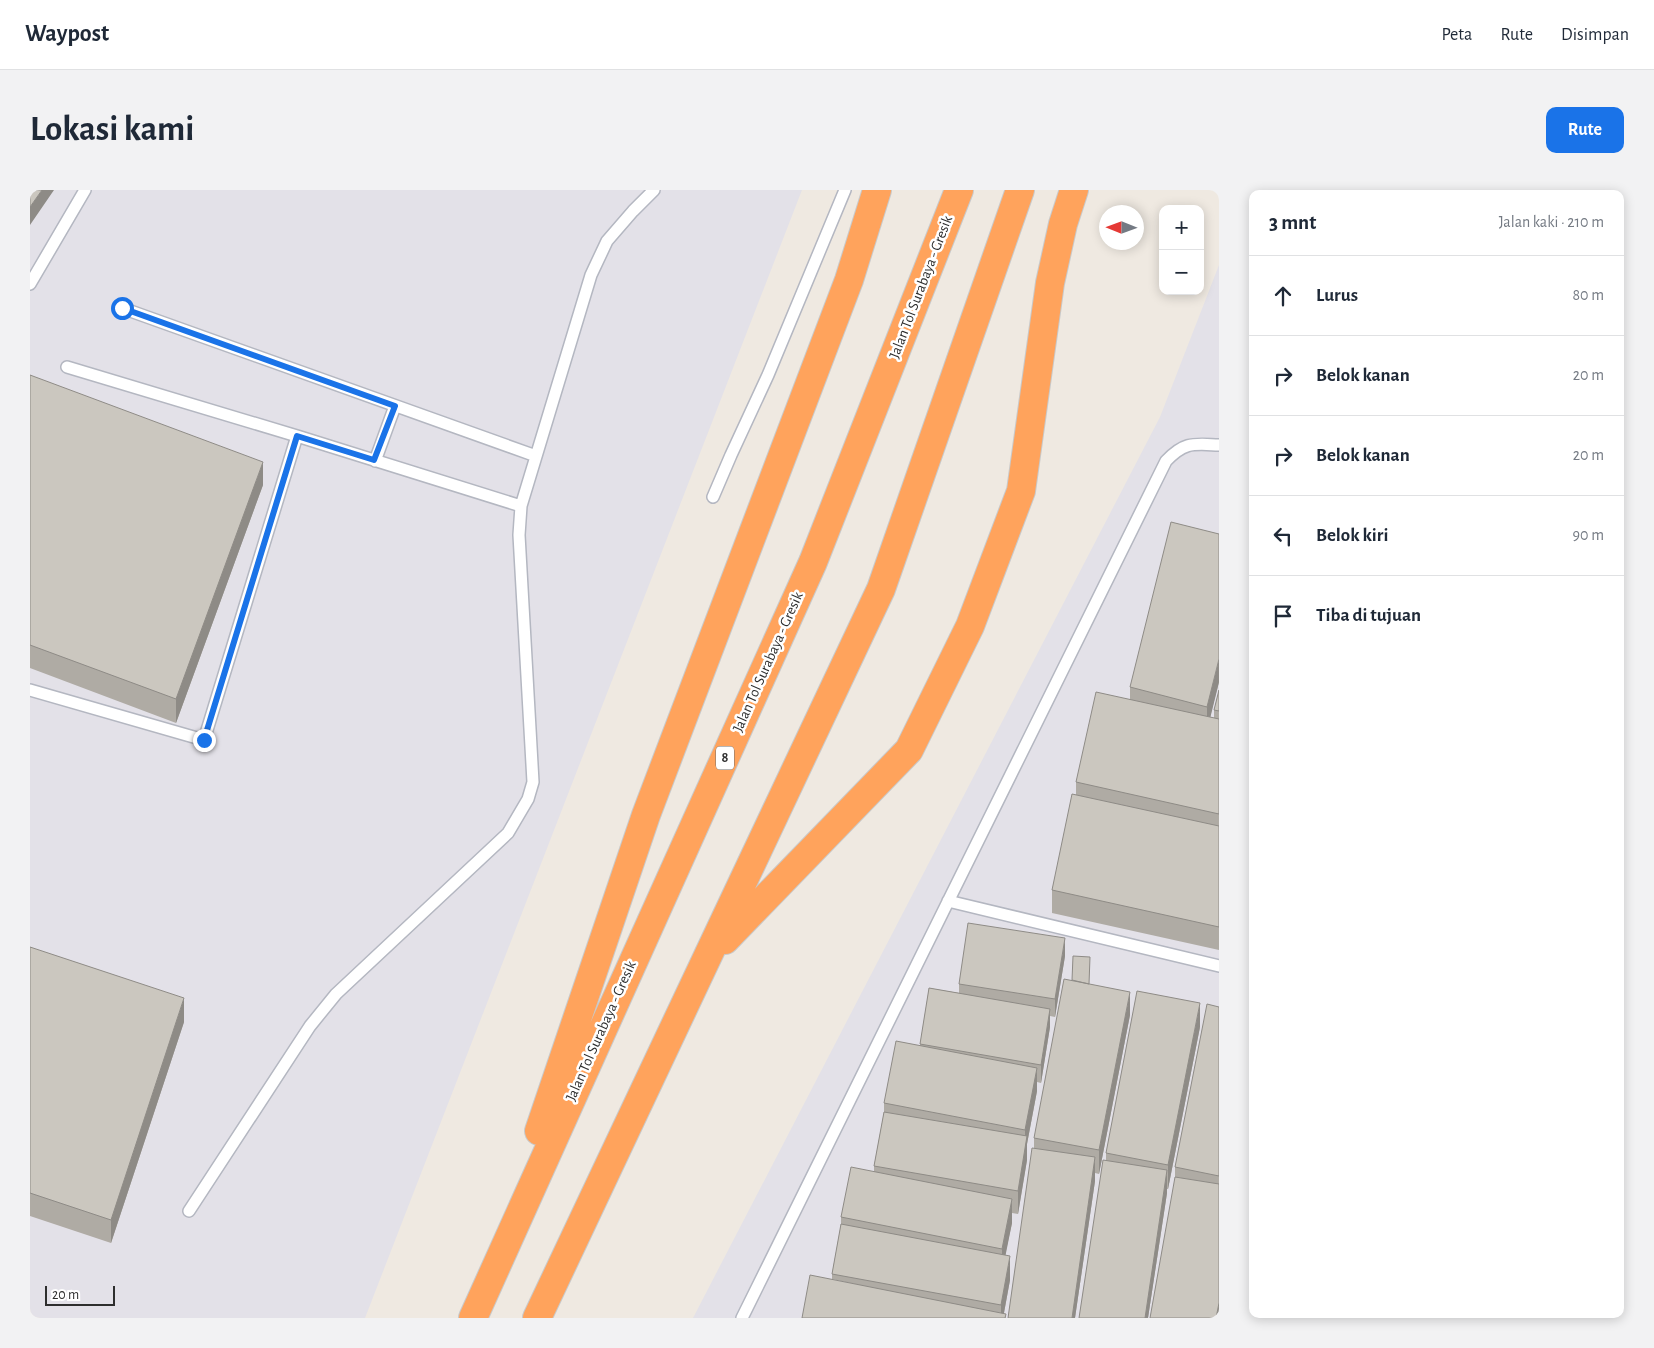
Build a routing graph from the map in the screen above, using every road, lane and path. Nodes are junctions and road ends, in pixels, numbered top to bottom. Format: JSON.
{"nodes":[{"id":1,"x":85,"y":190,"type":"edge"},
{"id":2,"x":654,"y":190,"type":"edge"},
{"id":3,"x":845,"y":190,"type":"edge"},
{"id":4,"x":877,"y":190,"type":"edge"},
{"id":5,"x":959,"y":190,"type":"edge"},
{"id":6,"x":1020,"y":190,"type":"edge"},
{"id":7,"x":1074,"y":190,"type":"edge"},
{"id":8,"x":30,"y":284,"type":"edge"},
{"id":9,"x":122,"y":308,"type":"dead end"},
{"id":10,"x":67,"y":367,"type":"dead end"},
{"id":11,"x":395,"y":406,"type":"junction"},
{"id":12,"x":297,"y":436,"type":"junction"},
{"id":13,"x":1219,"y":445,"type":"edge"},
{"id":14,"x":536,"y":456,"type":"junction"},
{"id":15,"x":374,"y":460,"type":"junction"},
{"id":16,"x":713,"y":497,"type":"dead end"},
{"id":17,"x":521,"y":506,"type":"junction"},
{"id":18,"x":30,"y":690,"type":"edge"},
{"id":19,"x":948,"y":901,"type":"junction"},
{"id":20,"x":709,"y":956,"type":"junction"},
{"id":21,"x":1219,"y":966,"type":"edge"},
{"id":22,"x":189,"y":1211,"type":"dead end"},
{"id":23,"x":486,"y":1286,"type":"junction"},
{"id":24,"x":473,"y":1318,"type":"edge"},
{"id":25,"x":537,"y":1318,"type":"edge"},
{"id":26,"x":742,"y":1318,"type":"edge"}],
"edges":[{"from":1,"to":8,"type":"lane"},
{"from":2,"to":14,"type":"lane"},
{"from":3,"to":16,"type":"lane"},
{"from":4,"to":23,"type":"highway"},
{"from":5,"to":23,"type":"highway","name":"Jalan Tol Surabaya - Gresik","number":"8"},
{"from":6,"to":20,"type":"highway"},
{"from":7,"to":20,"type":"highway"},
{"from":9,"to":11,"type":"lane"},
{"from":10,"to":12,"type":"lane"},
{"from":11,"to":14,"type":"lane"},
{"from":11,"to":15,"type":"lane"},
{"from":12,"to":15,"type":"lane"},
{"from":12,"to":18,"type":"lane"},
{"from":13,"to":19,"type":"lane"},
{"from":14,"to":17,"type":"lane"},
{"from":15,"to":17,"type":"lane"},
{"from":17,"to":22,"type":"lane"},
{"from":19,"to":21,"type":"lane"},
{"from":19,"to":26,"type":"lane"},
{"from":20,"to":25,"type":"highway"},
{"from":23,"to":24,"type":"highway","name":"Jalan Tol Surabaya - Gresik","number":"8"}]}
